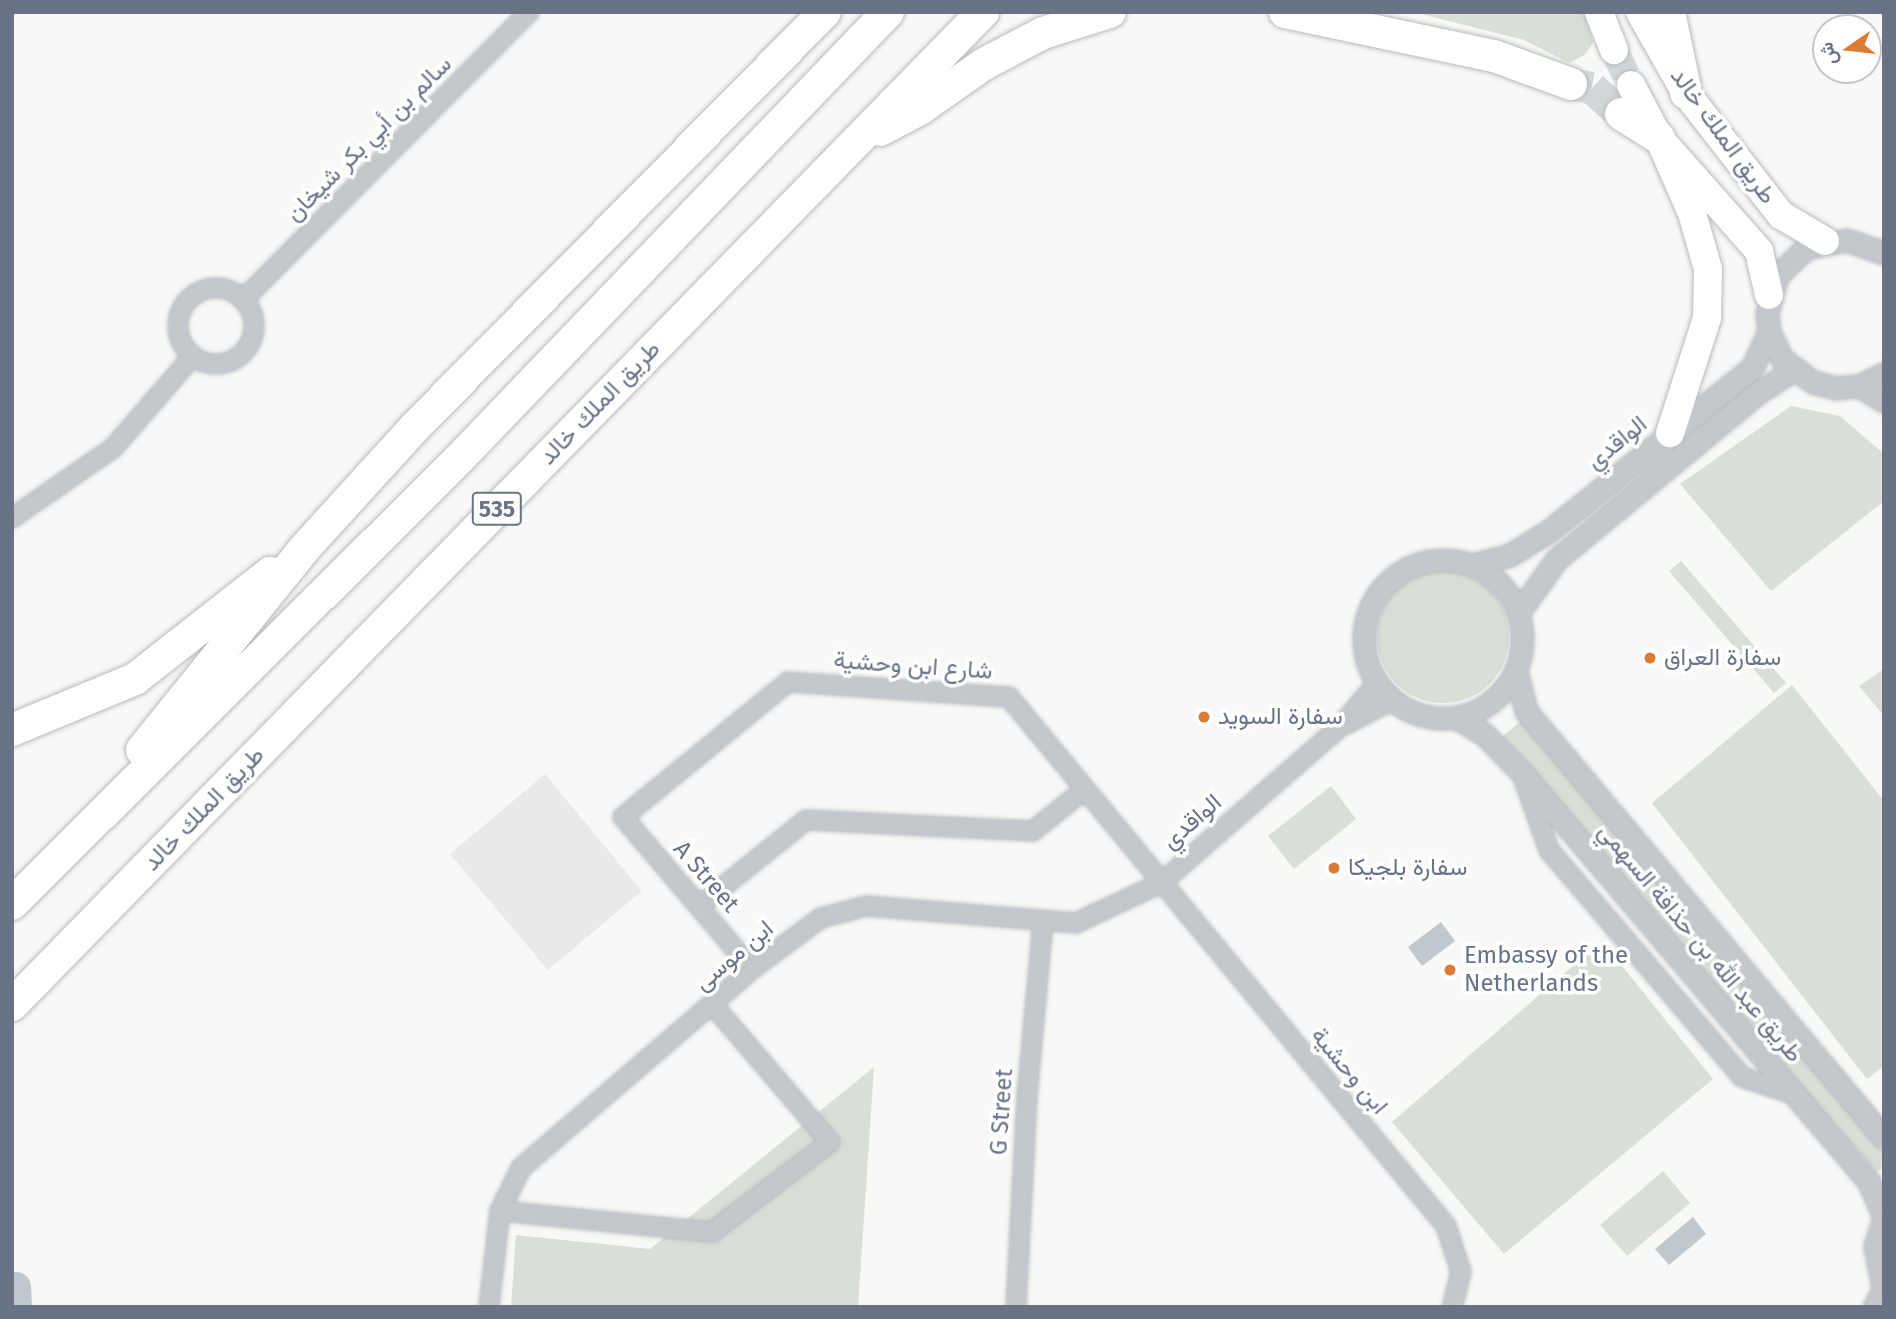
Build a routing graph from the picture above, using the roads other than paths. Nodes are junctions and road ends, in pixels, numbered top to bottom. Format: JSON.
{"nodes":[{"id":1,"x":530,"y":12,"type":"edge"},
{"id":2,"x":825,"y":12,"type":"edge"},
{"id":3,"x":888,"y":12,"type":"edge"},
{"id":4,"x":983,"y":12,"type":"edge"},
{"id":5,"x":1110,"y":12,"type":"edge"},
{"id":6,"x":1285,"y":12,"type":"edge"},
{"id":7,"x":1599,"y":12,"type":"edge"},
{"id":8,"x":1640,"y":12,"type":"edge"},
{"id":9,"x":1669,"y":12,"type":"edge"},
{"id":10,"x":1614,"y":50,"type":"tunnel mouth"},
{"id":11,"x":1571,"y":84,"type":"tunnel mouth"},
{"id":12,"x":1686,"y":93,"type":"junction"},
{"id":13,"x":1626,"y":99,"type":"tunnel mouth"},
{"id":14,"x":1659,"y":138,"type":"junction"},
{"id":15,"x":855,"y":143,"type":"junction"},
{"id":16,"x":1825,"y":241,"type":"junction"},
{"id":17,"x":1878,"y":245,"type":"edge"},
{"id":18,"x":1769,"y":295,"type":"junction"},
{"id":19,"x":243,"y":300,"type":"junction"},
{"id":20,"x":1769,"y":332,"type":"junction"},
{"id":21,"x":194,"y":356,"type":"junction"},
{"id":22,"x":1793,"y":370,"type":"junction"},
{"id":23,"x":1884,"y":374,"type":"edge"},
{"id":24,"x":1858,"y":386,"type":"junction"},
{"id":25,"x":1884,"y":401,"type":"edge"},
{"id":26,"x":1671,"y":433,"type":"junction"},
{"id":27,"x":12,"y":518,"type":"edge"},
{"id":28,"x":305,"y":548,"type":"junction"},
{"id":29,"x":1473,"y":565,"type":"junction"},
{"id":30,"x":1518,"y":612,"type":"junction"},
{"id":31,"x":1516,"y":670,"type":"junction"},
{"id":32,"x":1377,"y":683,"type":"junction"},
{"id":33,"x":1392,"y":700,"type":"junction"},
{"id":34,"x":1457,"y":718,"type":"junction"},
{"id":35,"x":1340,"y":727,"type":"junction"},
{"id":36,"x":12,"y":730,"type":"edge"},
{"id":37,"x":1522,"y":774,"type":"junction"},
{"id":38,"x":1084,"y":789,"type":"junction"},
{"id":39,"x":623,"y":817,"type":"joint"},
{"id":40,"x":42,"y":874,"type":"junction"},
{"id":41,"x":1161,"y":883,"type":"junction"},
{"id":42,"x":12,"y":904,"type":"edge"},
{"id":43,"x":699,"y":906,"type":"junction"},
{"id":44,"x":1043,"y":922,"type":"junction"},
{"id":45,"x":752,"y":969,"type":"junction"},
{"id":46,"x":12,"y":1005,"type":"edge"},
{"id":47,"x":713,"y":1005,"type":"junction"},
{"id":48,"x":1796,"y":1096,"type":"junction"},
{"id":49,"x":1884,"y":1138,"type":"edge"},
{"id":50,"x":500,"y":1211,"type":"junction"},
{"id":51,"x":1884,"y":1218,"type":"edge"},
{"id":52,"x":1880,"y":1297,"type":"edge"},
{"id":53,"x":489,"y":1307,"type":"edge"},
{"id":54,"x":1016,"y":1307,"type":"edge"},
{"id":55,"x":1452,"y":1307,"type":"edge"}],
"edges":[{"from":1,"to":19,"type":"street","name":"سالم بن أبي بكر شيخان"},
{"from":2,"to":28,"type":"highway"},
{"from":3,"to":40,"type":"highway","number":"535"},
{"from":4,"to":15,"type":"highway","name":"طريق الملك خالد","number":"535"},
{"from":5,"to":15,"type":"highway"},
{"from":6,"to":11,"type":"highway"},
{"from":7,"to":10,"type":"main road"},
{"from":8,"to":12,"type":"main road","name":"طريق الملك خالد"},
{"from":9,"to":12,"type":"highway"},
{"from":12,"to":16,"type":"main road","name":"طريق الملك خالد"},
{"from":13,"to":14,"type":"highway"},
{"from":14,"to":18,"type":"main road","name":"طريق الملك خالد"},
{"from":14,"to":26,"type":"main road"},
{"from":15,"to":46,"type":"highway","name":"طريق الملك خالد","number":"535"},
{"from":16,"to":17,"type":"street"},
{"from":16,"to":18,"type":"street"},
{"from":18,"to":20,"type":"street"},
{"from":19,"to":21,"type":"street"},
{"from":19,"to":21,"type":"street"},
{"from":20,"to":22,"type":"street"},
{"from":20,"to":26,"type":"street","name":"الواقدي"},
{"from":21,"to":27,"type":"street"},
{"from":22,"to":24,"type":"street"},
{"from":22,"to":30,"type":"street","name":"الواقدي"},
{"from":23,"to":24,"type":"street"},
{"from":24,"to":25,"type":"street"},
{"from":26,"to":29,"type":"street","name":"الواقدي"},
{"from":28,"to":36,"type":"highway"},
{"from":28,"to":40,"type":"highway"},
{"from":29,"to":30,"type":"street"},
{"from":29,"to":32,"type":"street"},
{"from":30,"to":31,"type":"street"},
{"from":31,"to":34,"type":"street"},
{"from":31,"to":49,"type":"street","name":"طريق عبد الله بن حذافة السهمي"},
{"from":32,"to":33,"type":"street"},
{"from":32,"to":35,"type":"street","name":"الواقدي"},
{"from":33,"to":34,"type":"street"},
{"from":33,"to":35,"type":"street"},
{"from":34,"to":37,"type":"street","name":"طريق عبد الله بن حذافة السهمي"},
{"from":35,"to":41,"type":"street","name":"الواقدي"},
{"from":37,"to":48,"type":"street","name":"طريق عبد الله بن حذافة السهمي"},
{"from":37,"to":48,"type":"street"},
{"from":38,"to":39,"type":"street","name":"شارع ابن وحشية"},
{"from":38,"to":41,"type":"street","name":"شارع ابن وحشية"},
{"from":38,"to":43,"type":"street"},
{"from":39,"to":43,"type":"street","name":"A Street"},
{"from":40,"to":42,"type":"highway","number":"535"},
{"from":41,"to":44,"type":"street","name":"ابن موسى"},
{"from":41,"to":55,"type":"street","name":"ابن وحشية"},
{"from":43,"to":45,"type":"street","name":"A Street"},
{"from":44,"to":45,"type":"street","name":"ابن موسى"},
{"from":44,"to":54,"type":"street","name":"G Street"},
{"from":45,"to":47,"type":"street","name":"ابن موسى"},
{"from":47,"to":50,"type":"street","name":"ابن موسى"},
{"from":47,"to":50,"type":"street"},
{"from":48,"to":51,"type":"street","name":"طريق عبد الله بن حذافة السهمي"},
{"from":50,"to":53,"type":"street","name":"ابن موسى"},
{"from":51,"to":52,"type":"street"}]}
